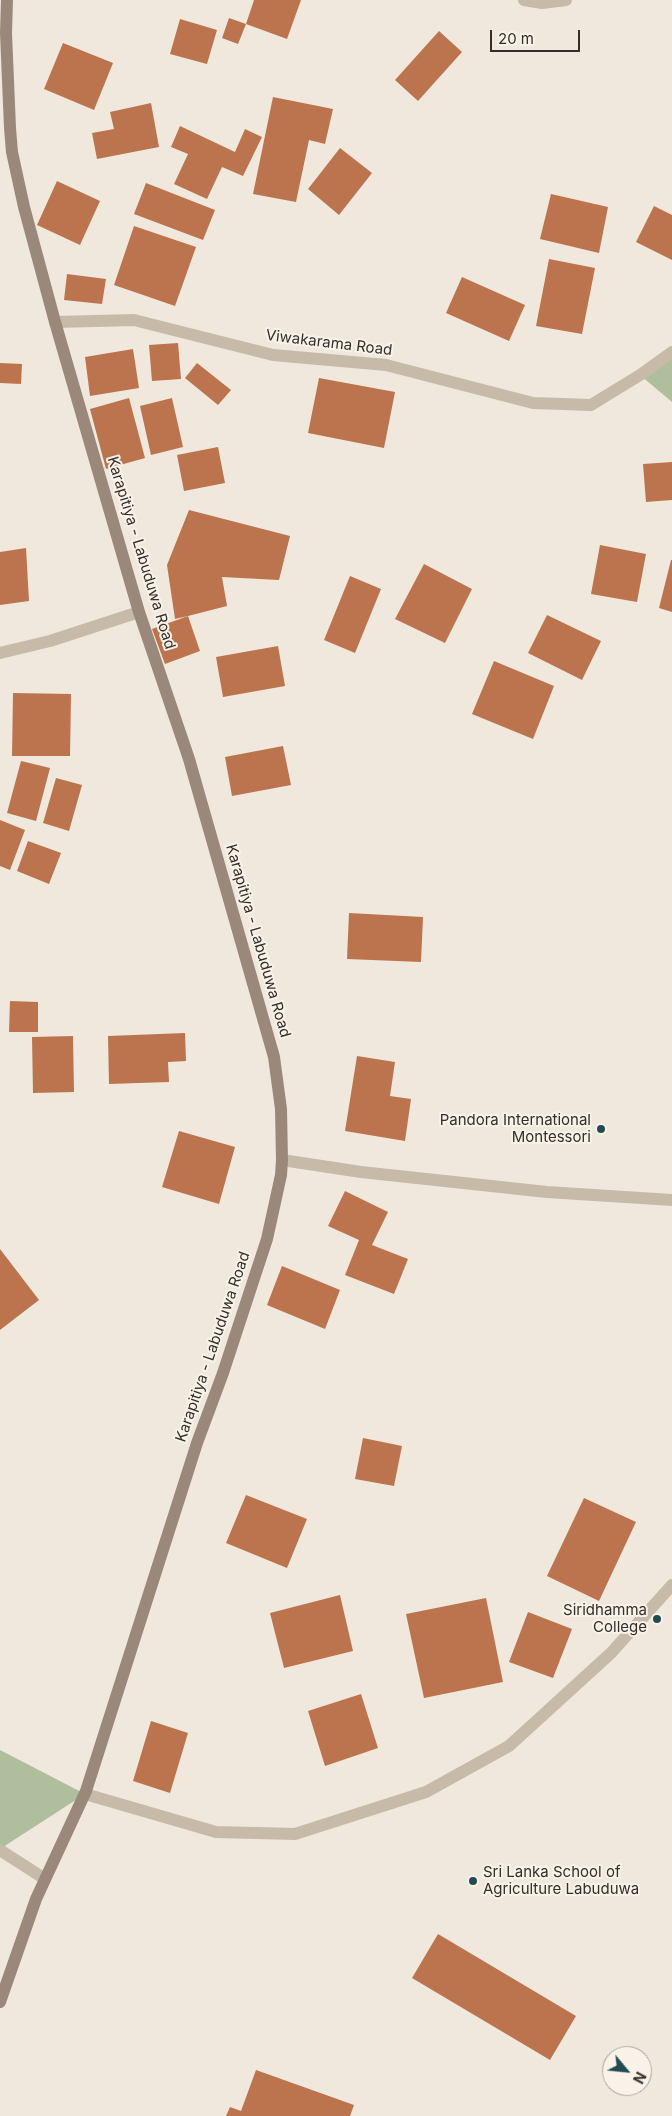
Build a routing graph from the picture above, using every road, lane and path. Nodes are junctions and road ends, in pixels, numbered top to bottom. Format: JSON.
{"nodes":[{"id":1,"x":7,"y":0,"type":"edge"},
{"id":2,"x":524,"y":0,"type":"edge"},
{"id":3,"x":566,"y":0,"type":"edge"},
{"id":4,"x":55,"y":322,"type":"junction"},
{"id":5,"x":672,"y":352,"type":"edge"},
{"id":6,"x":139,"y":612,"type":"junction"},
{"id":7,"x":0,"y":653,"type":"edge"},
{"id":8,"x":282,"y":1160,"type":"junction"},
{"id":9,"x":672,"y":1200,"type":"edge"},
{"id":10,"x":672,"y":1585,"type":"edge"},
{"id":11,"x":85,"y":1794,"type":"junction"},
{"id":12,"x":0,"y":1850,"type":"edge"},
{"id":13,"x":45,"y":1879,"type":"junction"},
{"id":14,"x":0,"y":2002,"type":"edge"}],
"edges":[{"from":1,"to":4,"type":"main road","name":"Karapitiya - Labuduwa Road"},
{"from":2,"to":3,"type":"street"},
{"from":4,"to":5,"type":"street","name":"Viwakarama Road"},
{"from":4,"to":6,"type":"main road","name":"Karapitiya - Labuduwa Road"},
{"from":6,"to":7,"type":"street"},
{"from":6,"to":8,"type":"main road","name":"Karapitiya - Labuduwa Road"},
{"from":8,"to":9,"type":"street"},
{"from":8,"to":11,"type":"main road","name":"Karapitiya - Labuduwa Road"},
{"from":10,"to":11,"type":"street"},
{"from":11,"to":13,"type":"main road","name":"Karapitiya - Labuduwa Road"},
{"from":12,"to":13,"type":"street"},
{"from":13,"to":14,"type":"main road","name":"Karapitiya - Labuduwa Road"}]}
